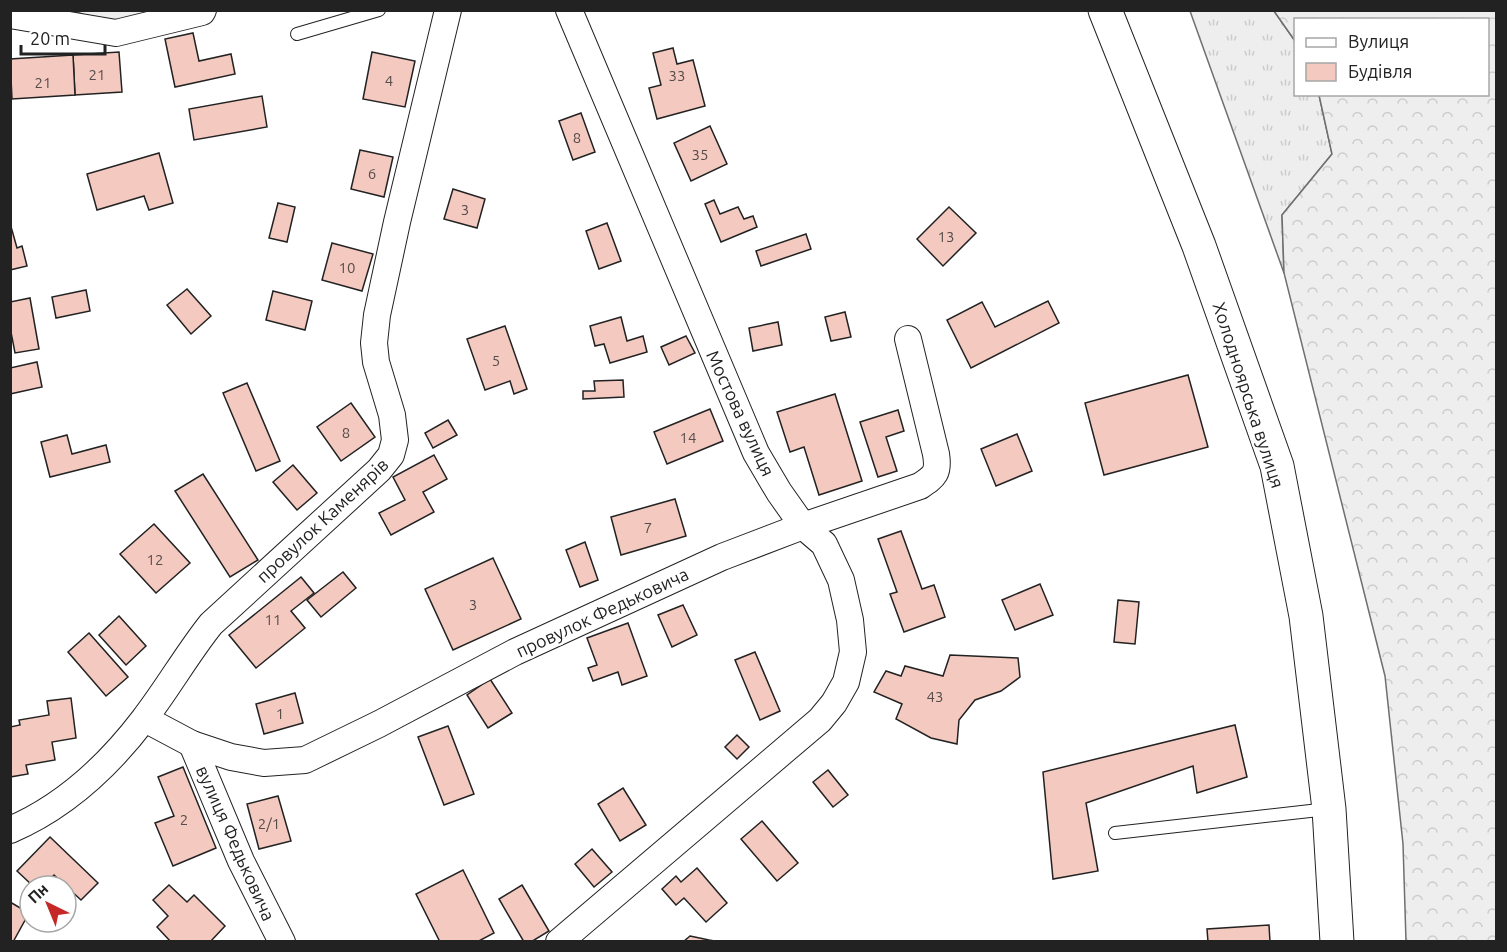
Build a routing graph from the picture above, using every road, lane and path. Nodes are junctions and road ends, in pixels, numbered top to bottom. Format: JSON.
{"nodes":[{"id":1,"x":203,"y":10,"type":"edge"},
{"id":2,"x":380,"y":10,"type":"edge"},
{"id":3,"x":448,"y":10,"type":"edge"},
{"id":4,"x":569,"y":10,"type":"edge"},
{"id":5,"x":1105,"y":10,"type":"edge"},
{"id":6,"x":10,"y":15,"type":"edge"},
{"id":7,"x":297,"y":34,"type":"dead end"},
{"id":8,"x":908,"y":339,"type":"dead end"},
{"id":9,"x":803,"y":525,"type":"junction"},
{"id":10,"x":145,"y":718,"type":"junction"},
{"id":11,"x":192,"y":744,"type":"junction"},
{"id":12,"x":1329,"y":809,"type":"junction"},
{"id":13,"x":10,"y":830,"type":"edge"},
{"id":14,"x":1115,"y":833,"type":"dead end"},
{"id":15,"x":282,"y":942,"type":"edge"},
{"id":16,"x":559,"y":942,"type":"edge"},
{"id":17,"x":1336,"y":942,"type":"edge"}],
"edges":[{"from":1,"to":6,"type":"street"},
{"from":2,"to":7,"type":"lane"},
{"from":3,"to":10,"type":"street","name":"провулок Каменярів"},
{"from":4,"to":9,"type":"street","name":"Мостова вулиця"},
{"from":5,"to":12,"type":"main road","name":"Холодноярська вулиця"},
{"from":8,"to":9,"type":"street","name":"провулок Федьковича"},
{"from":9,"to":11,"type":"street","name":"провулок Федьковича"},
{"from":9,"to":16,"type":"street","name":"Мостова вулиця"},
{"from":10,"to":11,"type":"street","name":"провулок Федьковича"},
{"from":10,"to":13,"type":"street","name":"провулок Каменярів"},
{"from":11,"to":15,"type":"street","name":"вулиця Федьковича"},
{"from":12,"to":14,"type":"lane"},
{"from":12,"to":17,"type":"main road","name":"Холодноярська вулиця"}]}
